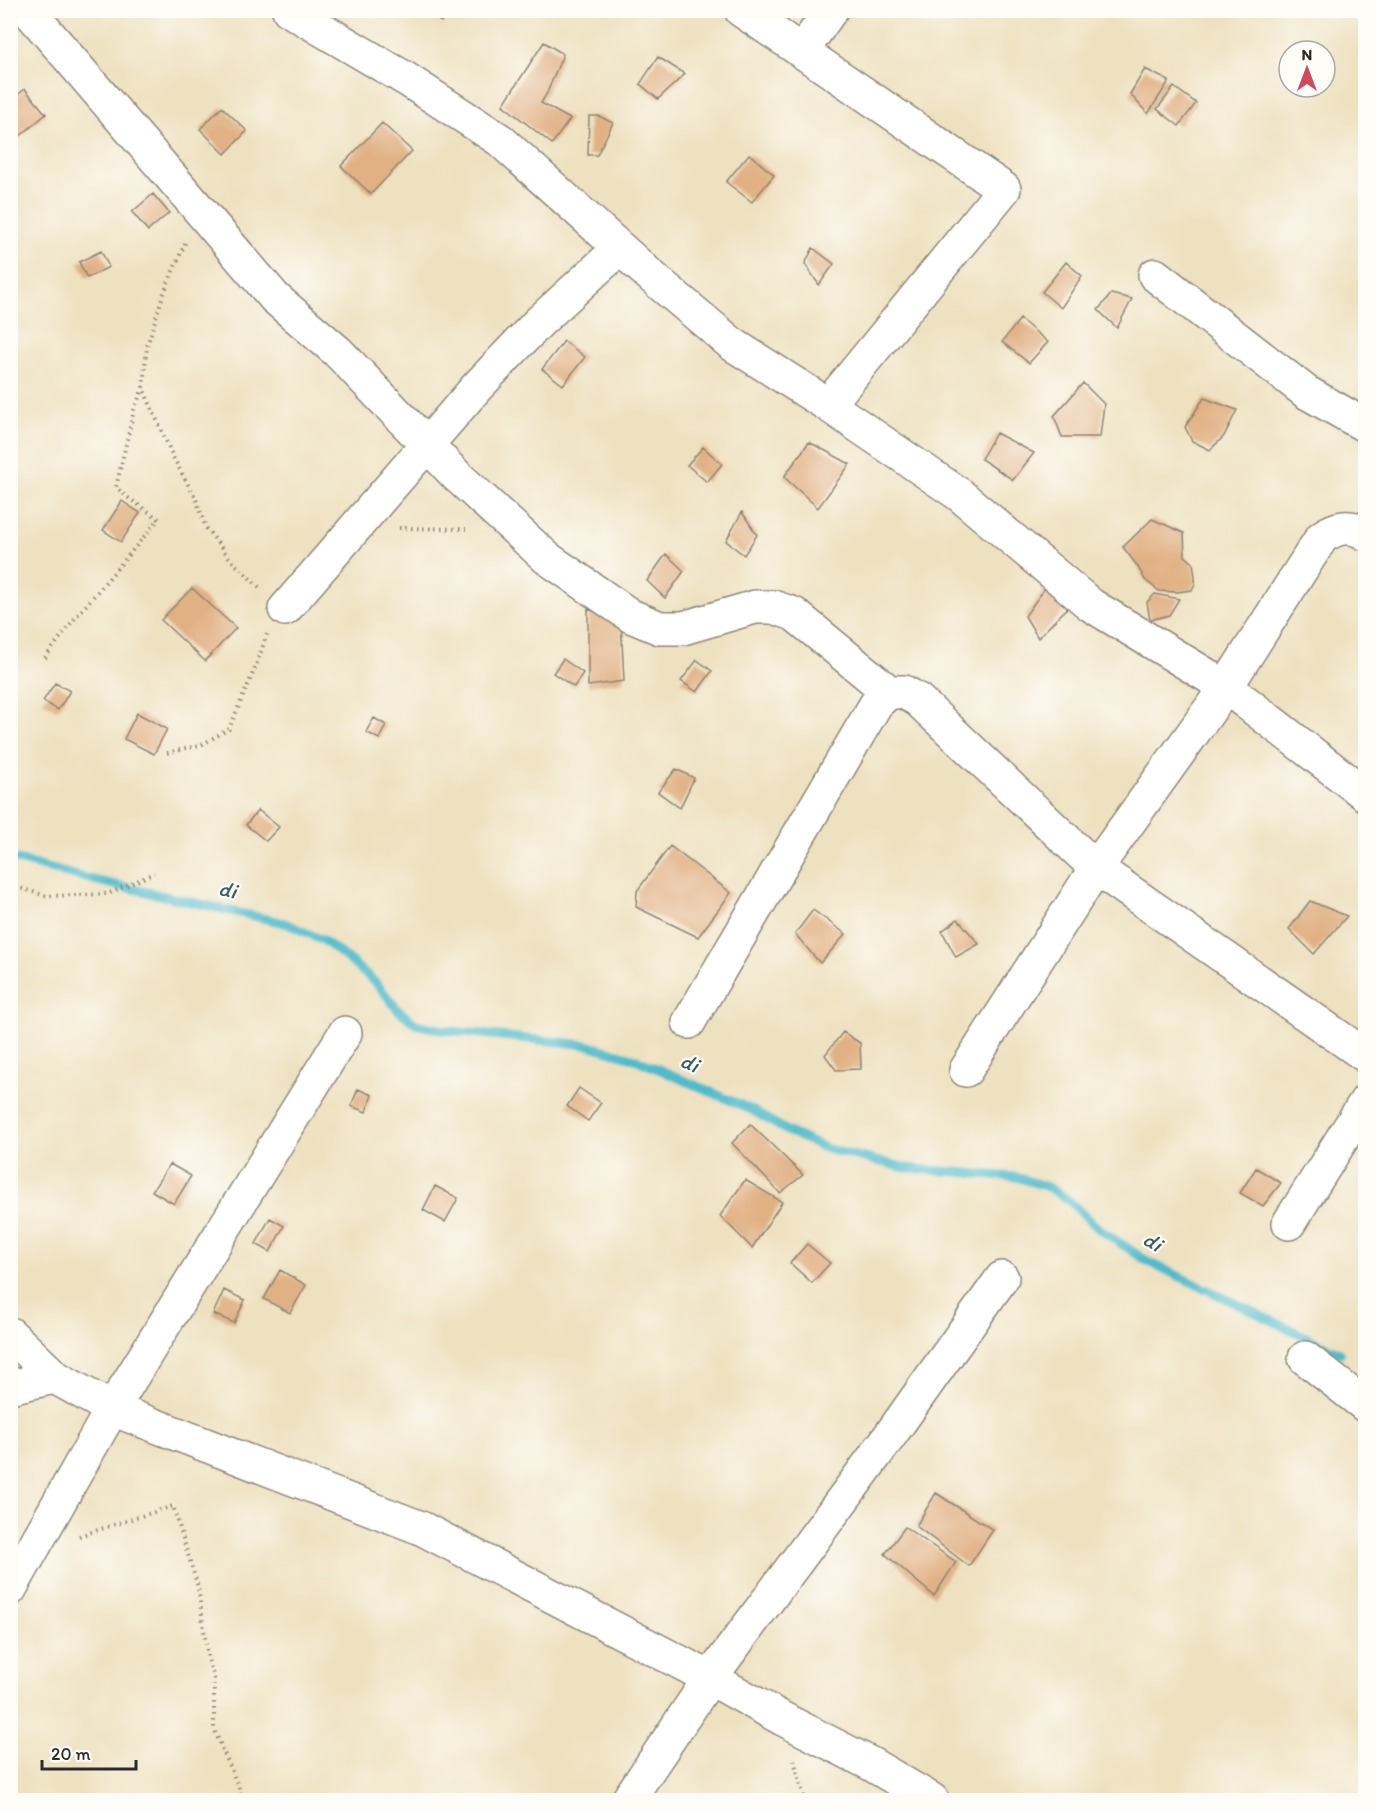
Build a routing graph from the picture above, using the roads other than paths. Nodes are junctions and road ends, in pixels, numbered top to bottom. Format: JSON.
{"nodes":[{"id":1,"x":28,"y":10,"type":"edge"},
{"id":2,"x":289,"y":10,"type":"edge"},
{"id":3,"x":741,"y":10,"type":"edge"},
{"id":4,"x":831,"y":10,"type":"edge"},
{"id":5,"x":802,"y":51,"type":"junction"},
{"id":6,"x":620,"y":248,"type":"junction"},
{"id":7,"x":1155,"y":275,"type":"dead end"},
{"id":8,"x":828,"y":405,"type":"junction"},
{"id":9,"x":1365,"y":426,"type":"edge"},
{"id":10,"x":427,"y":445,"type":"junction"},
{"id":11,"x":1365,"y":534,"type":"edge"},
{"id":12,"x":285,"y":609,"type":"road end"},
{"id":13,"x":1226,"y":687,"type":"junction"},
{"id":14,"x":889,"y":692,"type":"junction"},
{"id":15,"x":1365,"y":795,"type":"edge"},
{"id":16,"x":1096,"y":868,"type":"junction"},
{"id":17,"x":689,"y":1022,"type":"dead end"},
{"id":18,"x":345,"y":1033,"type":"dead end"},
{"id":19,"x":1365,"y":1056,"type":"edge"},
{"id":20,"x":966,"y":1070,"type":"dead end"},
{"id":21,"x":1365,"y":1101,"type":"edge"},
{"id":22,"x":1289,"y":1223,"type":"dead end"},
{"id":23,"x":1002,"y":1278,"type":"dead end"},
{"id":24,"x":10,"y":1334,"type":"edge"},
{"id":25,"x":1305,"y":1358,"type":"dead end"},
{"id":26,"x":55,"y":1377,"type":"junction"},
{"id":27,"x":10,"y":1388,"type":"edge"},
{"id":28,"x":1365,"y":1406,"type":"edge"},
{"id":29,"x":112,"y":1409,"type":"junction"},
{"id":30,"x":10,"y":1589,"type":"edge"},
{"id":31,"x":710,"y":1678,"type":"junction"},
{"id":32,"x":628,"y":1800,"type":"edge"},
{"id":33,"x":932,"y":1800,"type":"edge"}],
"edges":[{"from":1,"to":10,"type":"street"},
{"from":2,"to":6,"type":"street"},
{"from":3,"to":5,"type":"street"},
{"from":4,"to":5,"type":"street"},
{"from":5,"to":8,"type":"street"},
{"from":6,"to":8,"type":"street"},
{"from":6,"to":10,"type":"street"},
{"from":7,"to":9,"type":"street"},
{"from":8,"to":13,"type":"street"},
{"from":10,"to":12,"type":"street"},
{"from":10,"to":14,"type":"street"},
{"from":11,"to":13,"type":"street"},
{"from":13,"to":15,"type":"street"},
{"from":13,"to":16,"type":"street"},
{"from":14,"to":16,"type":"street"},
{"from":14,"to":17,"type":"street"},
{"from":16,"to":19,"type":"street"},
{"from":16,"to":20,"type":"street"},
{"from":18,"to":29,"type":"street"},
{"from":21,"to":22,"type":"street"},
{"from":23,"to":31,"type":"street"},
{"from":24,"to":26,"type":"street"},
{"from":25,"to":28,"type":"street"},
{"from":26,"to":27,"type":"street"},
{"from":26,"to":29,"type":"street"},
{"from":29,"to":30,"type":"street"},
{"from":29,"to":31,"type":"street"},
{"from":31,"to":32,"type":"street"},
{"from":31,"to":33,"type":"street"}]}
